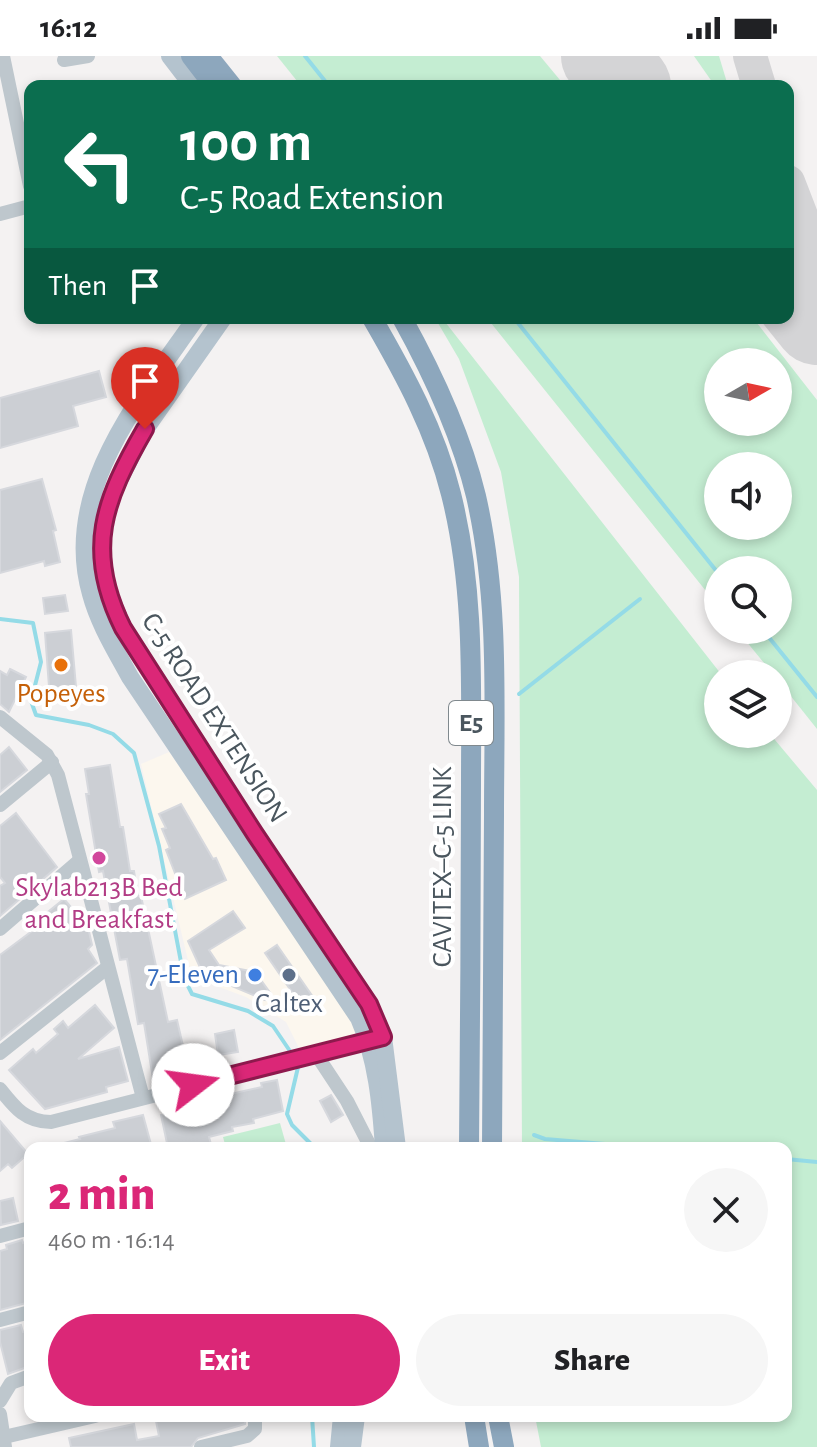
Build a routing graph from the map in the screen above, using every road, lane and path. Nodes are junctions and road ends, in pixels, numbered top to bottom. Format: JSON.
{"nodes":[{"id":1,"x":3,"y":56,"type":"edge"},
{"id":2,"x":88,"y":56,"type":"edge"},
{"id":3,"x":170,"y":56,"type":"edge"},
{"id":4,"x":191,"y":56,"type":"edge"},
{"id":5,"x":208,"y":56,"type":"edge"},
{"id":6,"x":64,"y":60,"type":"dead end"},
{"id":7,"x":188,"y":80,"type":"edge"},
{"id":8,"x":209,"y":80,"type":"edge"},
{"id":9,"x":227,"y":80,"type":"edge"},
{"id":10,"x":4,"y":86,"type":"edge"},
{"id":11,"x":24,"y":128,"type":"edge"},
{"id":12,"x":24,"y":208,"type":"edge"},
{"id":13,"x":0,"y":214,"type":"edge"},
{"id":14,"x":192,"y":324,"type":"edge"},
{"id":15,"x":219,"y":324,"type":"edge"},
{"id":16,"x":375,"y":324,"type":"edge"},
{"id":17,"x":405,"y":324,"type":"edge"},
{"id":18,"x":0,"y":717,"type":"edge"},
{"id":19,"x":52,"y":762,"type":"junction"},
{"id":20,"x":0,"y":805,"type":"edge"},
{"id":21,"x":80,"y":860,"type":"junction"},
{"id":22,"x":0,"y":929,"type":"edge"},
{"id":23,"x":108,"y":967,"type":"junction"},
{"id":24,"x":376,"y":1039,"type":"junction"},
{"id":25,"x":0,"y":1053,"type":"edge"},
{"id":26,"x":316,"y":1054,"type":"junction"},
{"id":27,"x":0,"y":1089,"type":"edge"},
{"id":28,"x":143,"y":1098,"type":"junction"},
{"id":29,"x":368,"y":1142,"type":"edge"},
{"id":30,"x":384,"y":1142,"type":"edge"},
{"id":31,"x":396,"y":1142,"type":"edge"},
{"id":32,"x":469,"y":1142,"type":"edge"},
{"id":33,"x":492,"y":1142,"type":"edge"},
{"id":34,"x":24,"y":1230,"type":"edge"},
{"id":35,"x":0,"y":1236,"type":"edge"},
{"id":36,"x":24,"y":1314,"type":"edge"},
{"id":37,"x":0,"y":1320,"type":"edge"},
{"id":38,"x":24,"y":1378,"type":"edge"},
{"id":39,"x":0,"y":1401,"type":"edge"},
{"id":40,"x":0,"y":1414,"type":"edge"},
{"id":41,"x":73,"y":1422,"type":"edge"},
{"id":42,"x":255,"y":1422,"type":"edge"},
{"id":43,"x":341,"y":1422,"type":"edge"},
{"id":44,"x":355,"y":1422,"type":"edge"},
{"id":45,"x":475,"y":1422,"type":"edge"},
{"id":46,"x":499,"y":1422,"type":"edge"},
{"id":47,"x":3,"y":1441,"type":"edge"},
{"id":48,"x":201,"y":1447,"type":"edge"},
{"id":49,"x":339,"y":1447,"type":"edge"},
{"id":50,"x":352,"y":1447,"type":"edge"},
{"id":51,"x":479,"y":1447,"type":"edge"},
{"id":52,"x":504,"y":1447,"type":"edge"}],
"edges":[{"from":1,"to":10,"type":"street"},
{"from":2,"to":6,"type":"street"},
{"from":3,"to":7,"type":"main road"},
{"from":4,"to":8,"type":"highway"},
{"from":5,"to":9,"type":"highway"},
{"from":10,"to":11,"type":"street"},
{"from":12,"to":13,"type":"street"},
{"from":14,"to":24,"type":"main road","name":"C-5 ROAD EXTENSION"},
{"from":15,"to":24,"type":"main road","name":"C-5 ROAD EXTENSION"},
{"from":16,"to":32,"type":"highway","name":"CAVITEX–C-5 LINK","number":"E5"},
{"from":17,"to":33,"type":"highway","name":"CAVITEX–C-5 LINK","number":"E5"},
{"from":18,"to":19,"type":"street"},
{"from":19,"to":20,"type":"street"},
{"from":19,"to":21,"type":"street"},
{"from":21,"to":22,"type":"street"},
{"from":21,"to":23,"type":"street"},
{"from":23,"to":25,"type":"street"},
{"from":23,"to":28,"type":"street"},
{"from":24,"to":26,"type":"street"},
{"from":24,"to":30,"type":"main road","name":"C-5 ROAD EXTENSION"},
{"from":24,"to":31,"type":"main road","name":"C-5 ROAD EXTENSION"},
{"from":26,"to":28,"type":"street"},
{"from":26,"to":29,"type":"street"},
{"from":27,"to":28,"type":"street"},
{"from":34,"to":35,"type":"street"},
{"from":36,"to":37,"type":"street"},
{"from":38,"to":39,"type":"street"},
{"from":40,"to":47,"type":"street"},
{"from":41,"to":47,"type":"street"},
{"from":42,"to":48,"type":"street"},
{"from":43,"to":49,"type":"main road"},
{"from":44,"to":50,"type":"main road"},
{"from":45,"to":51,"type":"highway"},
{"from":46,"to":52,"type":"highway"}]}
